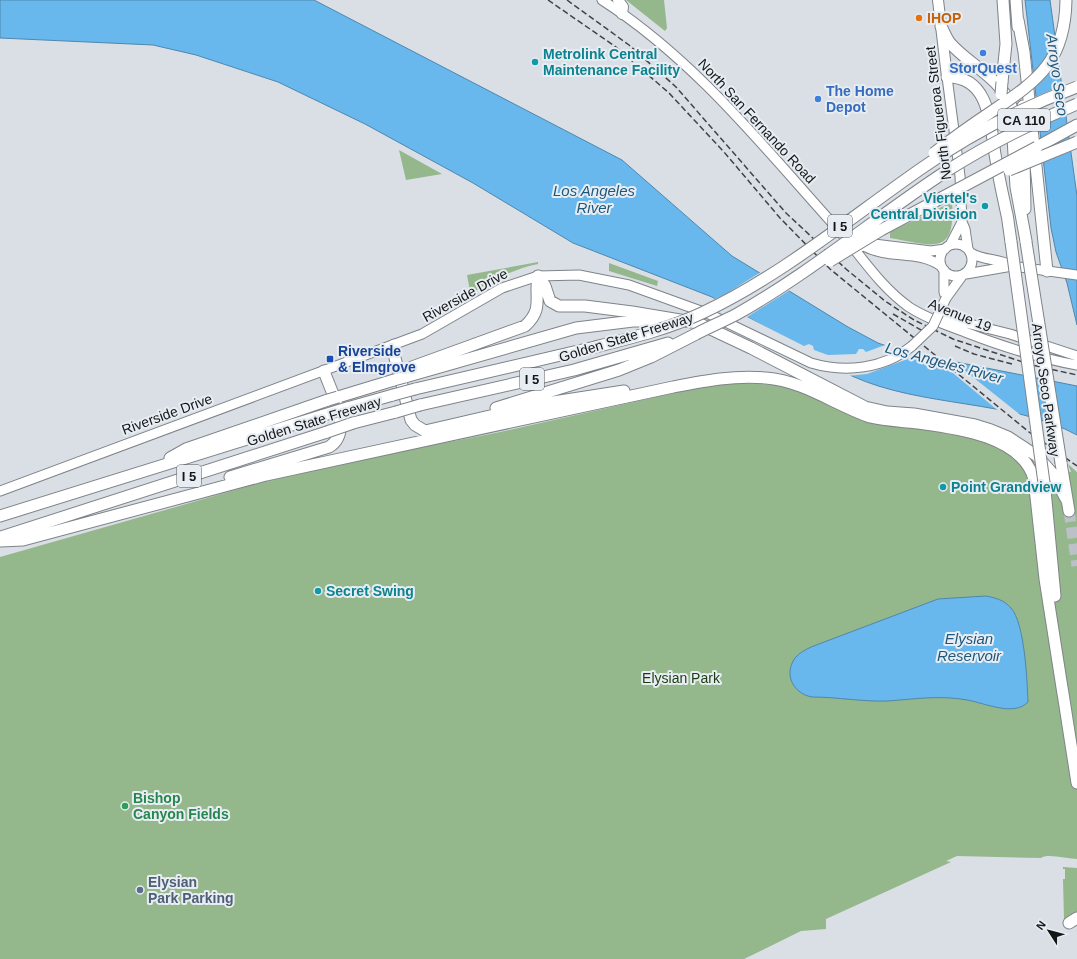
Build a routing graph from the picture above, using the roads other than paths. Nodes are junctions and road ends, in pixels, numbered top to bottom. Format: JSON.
{"nodes":[{"id":1,"x":602,"y":0,"type":"edge"},
{"id":2,"x":618,"y":0,"type":"edge"},
{"id":3,"x":938,"y":0,"type":"edge"},
{"id":4,"x":1003,"y":0,"type":"edge"},
{"id":5,"x":1016,"y":0,"type":"edge"},
{"id":6,"x":1066,"y":0,"type":"edge"},
{"id":7,"x":622,"y":14,"type":"junction"},
{"id":8,"x":1018,"y":20,"type":"junction"},
{"id":9,"x":941,"y":26,"type":"junction"},
{"id":10,"x":947,"y":77,"type":"junction"},
{"id":11,"x":1077,"y":87,"type":"edge"},
{"id":12,"x":1077,"y":104,"type":"edge"},
{"id":13,"x":1077,"y":125,"type":"edge"},
{"id":14,"x":1077,"y":142,"type":"edge"},
{"id":15,"x":883,"y":196,"type":"junction"},
{"id":16,"x":939,"y":200,"type":"junction"},
{"id":17,"x":1008,"y":220,"type":"junction"},
{"id":18,"x":962,"y":222,"type":"junction"},
{"id":19,"x":1026,"y":241,"type":"junction"},
{"id":20,"x":866,"y":247,"type":"junction"},
{"id":21,"x":948,"y":247,"type":"junction"},
{"id":22,"x":856,"y":249,"type":"junction"},
{"id":23,"x":970,"y":252,"type":"junction"},
{"id":24,"x":1012,"y":266,"type":"junction"},
{"id":25,"x":942,"y":268,"type":"junction"},
{"id":26,"x":1047,"y":271,"type":"junction"},
{"id":27,"x":964,"y":275,"type":"junction"},
{"id":28,"x":1077,"y":275,"type":"edge"},
{"id":29,"x":538,"y":276,"type":"junction"},
{"id":30,"x":946,"y":298,"type":"junction"},
{"id":31,"x":738,"y":313,"type":"junction"},
{"id":32,"x":720,"y":332,"type":"junction"},
{"id":33,"x":394,"y":345,"type":"junction"},
{"id":34,"x":647,"y":354,"type":"junction"},
{"id":35,"x":1077,"y":356,"type":"edge"},
{"id":36,"x":1077,"y":365,"type":"edge"},
{"id":37,"x":324,"y":371,"type":"junction"},
{"id":38,"x":399,"y":375,"type":"junction"},
{"id":39,"x":673,"y":387,"type":"junction"},
{"id":40,"x":421,"y":429,"type":"junction"},
{"id":41,"x":154,"y":467,"type":"junction"},
{"id":42,"x":0,"y":491,"type":"edge"},
{"id":43,"x":1066,"y":499,"type":"junction"},
{"id":44,"x":157,"y":503,"type":"junction"},
{"id":45,"x":1069,"y":512,"type":"tunnel mouth"},
{"id":46,"x":0,"y":516,"type":"edge"},
{"id":47,"x":0,"y":537,"type":"edge"},
{"id":48,"x":0,"y":541,"type":"edge"},
{"id":49,"x":1063,"y":694,"type":"junction"},
{"id":50,"x":1077,"y":783,"type":"edge"}],
"edges":[{"from":1,"to":7,"type":"main road","name":"North San Fernando Road"},
{"from":2,"to":7,"type":"main road"},
{"from":3,"to":9,"type":"main road","name":"North Figueroa Street"},
{"from":4,"to":17,"type":"highway","name":"Arroyo Seco Parkway","number":"CA 110","bridge":true},
{"from":5,"to":8,"type":"highway","name":"Arroyo Seco Parkway","number":"CA 110"},
{"from":6,"to":15,"type":"highway","bridge":true},
{"from":7,"to":22,"type":"main road","name":"North San Fernando Road"},
{"from":8,"to":19,"type":"highway","name":"Arroyo Seco Parkway","number":"CA 110"},
{"from":8,"to":26,"type":"highway"},
{"from":9,"to":10,"type":"main road","name":"North Figueroa Street"},
{"from":9,"to":19,"type":"highway"},
{"from":10,"to":17,"type":"highway"},
{"from":10,"to":18,"type":"main road","name":"North Figueroa Street"},
{"from":11,"to":15,"type":"highway","name":"Golden State Freeway","number":"I 5","bridge":true},
{"from":12,"to":31,"type":"highway","name":"Golden State Freeway","number":"I 5","bridge":true},
{"from":13,"to":16,"type":"highway","bridge":true},
{"from":14,"to":16,"type":"highway","bridge":true},
{"from":15,"to":41,"type":"highway","name":"Golden State Freeway","number":"I 5","bridge":true},
{"from":16,"to":31,"type":"highway","bridge":true},
{"from":17,"to":49,"type":"highway","name":"Arroyo Seco Parkway","number":"CA 110","bridge":true},
{"from":18,"to":21,"type":"main road"},
{"from":18,"to":23,"type":"main road","name":"North Figueroa Street"},
{"from":19,"to":43,"type":"highway","name":"Arroyo Seco Parkway","number":"CA 110","bridge":true},
{"from":20,"to":21,"type":"main road"},
{"from":20,"to":22,"type":"main road"},
{"from":20,"to":25,"type":"main road"},
{"from":21,"to":23,"type":"main road"},
{"from":21,"to":25,"type":"main road"},
{"from":22,"to":35,"type":"main road","name":"Avenue 19"},
{"from":22,"to":36,"type":"main road","name":"Avenue 19"},
{"from":23,"to":24,"type":"main road"},
{"from":23,"to":27,"type":"main road"},
{"from":24,"to":26,"type":"main road"},
{"from":24,"to":27,"type":"main road"},
{"from":25,"to":27,"type":"main road"},
{"from":25,"to":30,"type":"main road"},
{"from":26,"to":28,"type":"main road"},
{"from":27,"to":30,"type":"main road","name":"Riverside Drive"},
{"from":29,"to":30,"type":"main road","name":"Riverside Drive","bridge":true},
{"from":29,"to":32,"type":"highway"},
{"from":29,"to":33,"type":"main road","name":"Riverside Drive"},
{"from":29,"to":38,"type":"highway"},
{"from":31,"to":34,"type":"highway","name":"Golden State Freeway","number":"I 5","bridge":true},
{"from":32,"to":38,"type":"highway"},
{"from":32,"to":43,"type":"highway"},
{"from":33,"to":37,"type":"main road","name":"Riverside Drive"},
{"from":33,"to":40,"type":"highway"},
{"from":34,"to":40,"type":"highway"},
{"from":34,"to":47,"type":"highway","name":"Golden State Freeway","number":"I 5","bridge":true},
{"from":37,"to":42,"type":"main road","name":"Riverside Drive"},
{"from":37,"to":44,"type":"highway"},
{"from":38,"to":41,"type":"highway"},
{"from":39,"to":40,"type":"highway"},
{"from":39,"to":44,"type":"highway"},
{"from":39,"to":49,"type":"highway"},
{"from":41,"to":46,"type":"highway","name":"Golden State Freeway","number":"I 5"},
{"from":43,"to":45,"type":"highway","name":"Arroyo Seco Parkway","number":"CA 110"},
{"from":44,"to":48,"type":"highway"},
{"from":49,"to":50,"type":"highway","name":"Arroyo Seco Parkway","number":"CA 110"}]}
